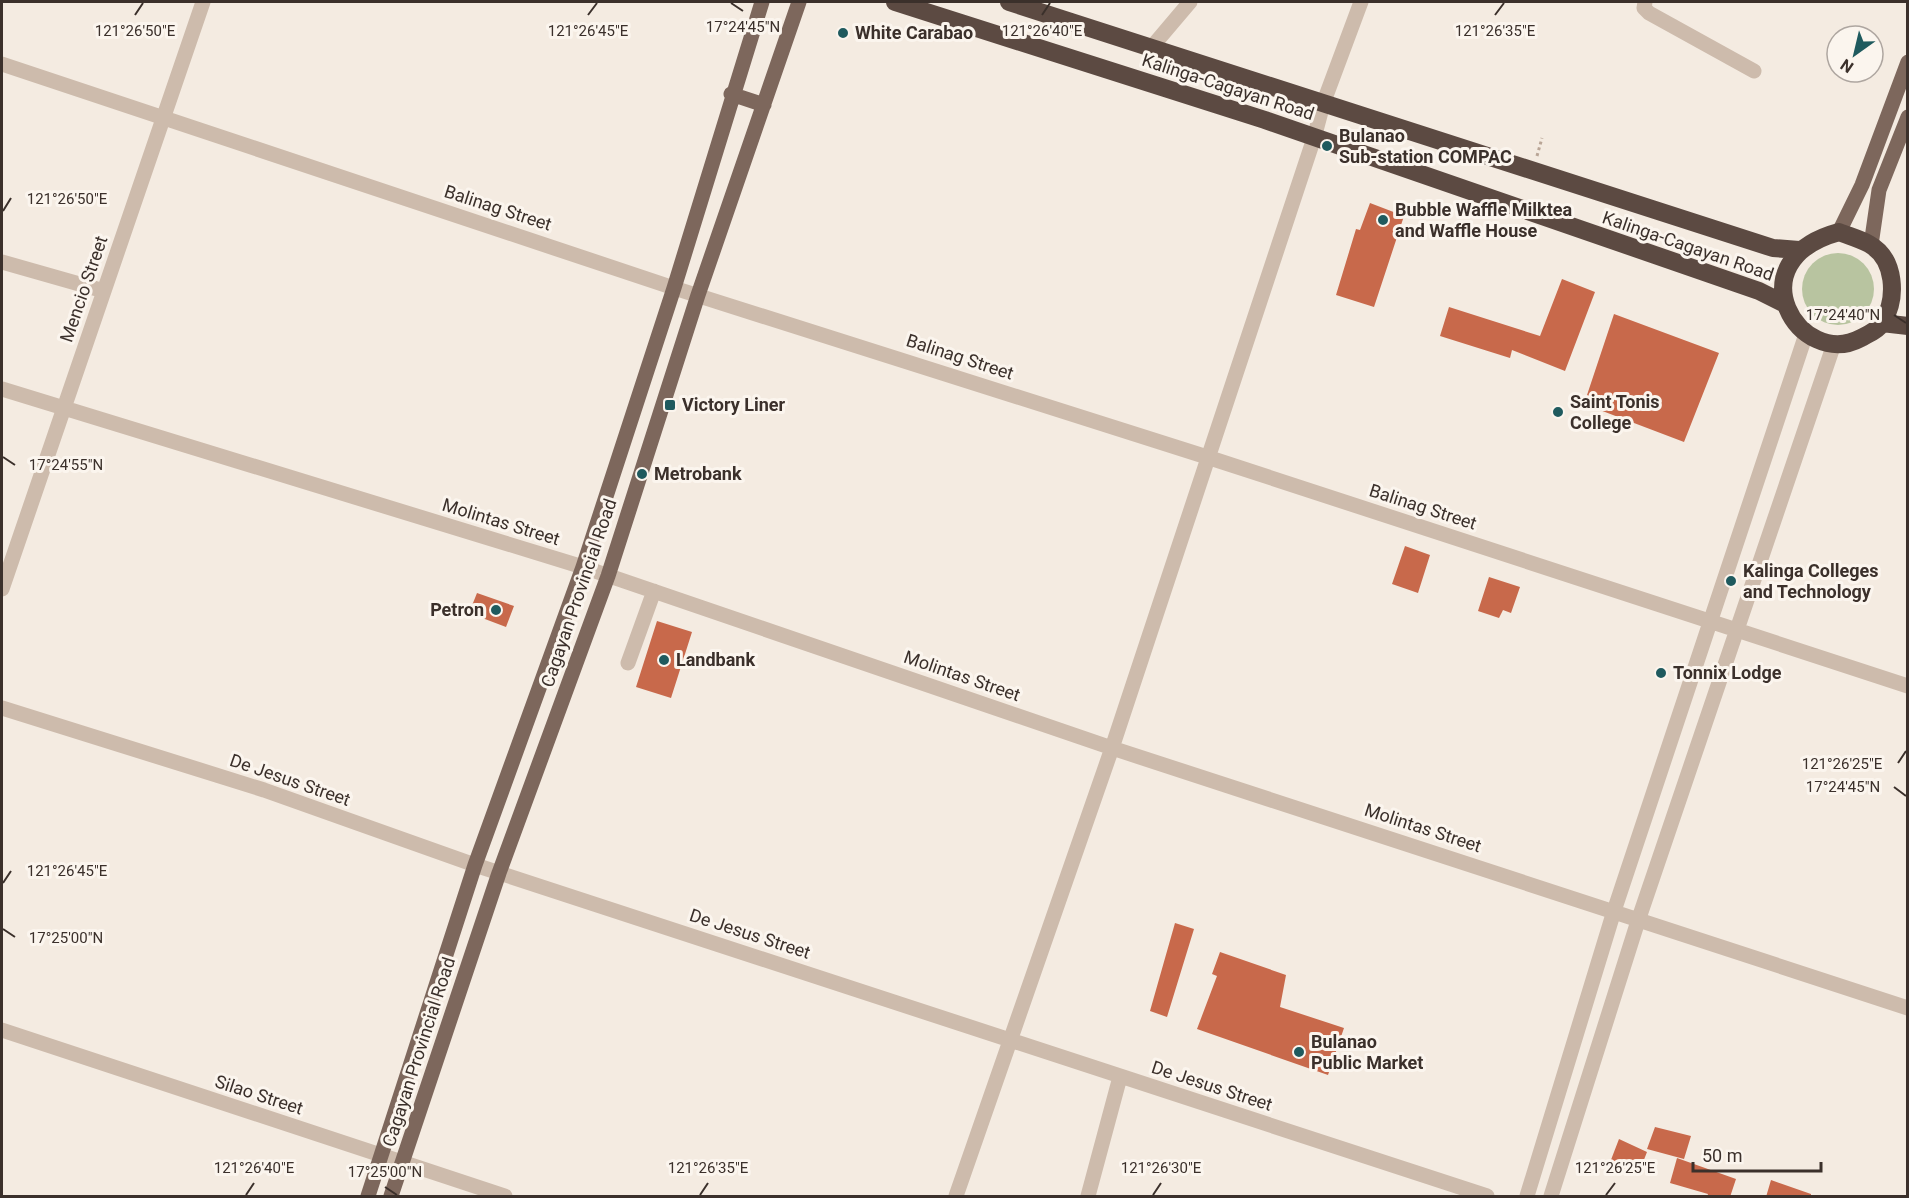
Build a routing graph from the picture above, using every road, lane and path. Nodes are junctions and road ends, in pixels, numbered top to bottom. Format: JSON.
{"nodes":[{"id":1,"x":202,"y":2,"type":"edge"},
{"id":2,"x":762,"y":2,"type":"edge"},
{"id":3,"x":799,"y":2,"type":"edge"},
{"id":4,"x":895,"y":2,"type":"edge"},
{"id":5,"x":1009,"y":2,"type":"edge"},
{"id":6,"x":1190,"y":2,"type":"edge"},
{"id":7,"x":1361,"y":2,"type":"edge"},
{"id":8,"x":1645,"y":2,"type":"edge"},
{"id":9,"x":1151,"y":48,"type":"junction"},
{"id":10,"x":1908,"y":62,"type":"edge"},
{"id":11,"x":2,"y":64,"type":"edge"},
{"id":12,"x":1754,"y":71,"type":"dead end"},
{"id":13,"x":731,"y":94,"type":"junction"},
{"id":14,"x":1323,"y":104,"type":"junction"},
{"id":15,"x":764,"y":105,"type":"junction"},
{"id":16,"x":163,"y":117,"type":"junction"},
{"id":17,"x":1908,"y":117,"type":"edge"},
{"id":18,"x":1314,"y":138,"type":"junction"},
{"id":19,"x":1839,"y":232,"type":"junction"},
{"id":20,"x":1871,"y":245,"type":"junction"},
{"id":21,"x":1799,"y":250,"type":"junction"},
{"id":22,"x":2,"y":262,"type":"edge"},
{"id":23,"x":1900,"y":283,"type":"edge"},
{"id":24,"x":674,"y":288,"type":"junction"},
{"id":25,"x":104,"y":291,"type":"junction"},
{"id":26,"x":698,"y":295,"type":"junction"},
{"id":27,"x":1783,"y":303,"type":"junction"},
{"id":28,"x":1882,"y":323,"type":"junction"},
{"id":29,"x":1908,"y":326,"type":"edge"},
{"id":30,"x":1806,"y":334,"type":"junction"},
{"id":31,"x":1834,"y":344,"type":"junction"},
{"id":32,"x":2,"y":389,"type":"edge"},
{"id":33,"x":64,"y":410,"type":"junction"},
{"id":34,"x":1207,"y":457,"type":"junction"},
{"id":35,"x":583,"y":567,"type":"junction"},
{"id":36,"x":608,"y":576,"type":"junction"},
{"id":37,"x":2,"y":589,"type":"edge"},
{"id":38,"x":654,"y":591,"type":"junction"},
{"id":39,"x":1708,"y":622,"type":"junction"},
{"id":40,"x":1738,"y":631,"type":"junction"},
{"id":41,"x":628,"y":663,"type":"dead end"},
{"id":42,"x":1908,"y":686,"type":"edge"},
{"id":43,"x":2,"y":708,"type":"edge"},
{"id":44,"x":1112,"y":748,"type":"junction"},
{"id":45,"x":475,"y":865,"type":"junction"},
{"id":46,"x":499,"y":873,"type":"junction"},
{"id":47,"x":1614,"y":911,"type":"junction"},
{"id":48,"x":1638,"y":921,"type":"junction"},
{"id":49,"x":1908,"y":1008,"type":"edge"},
{"id":50,"x":2,"y":1030,"type":"edge"},
{"id":51,"x":1011,"y":1039,"type":"junction"},
{"id":52,"x":1120,"y":1077,"type":"junction"},
{"id":53,"x":382,"y":1157,"type":"junction"},
{"id":54,"x":403,"y":1163,"type":"junction"},
{"id":55,"x":368,"y":1197,"type":"edge"},
{"id":56,"x":391,"y":1197,"type":"edge"},
{"id":57,"x":505,"y":1197,"type":"edge"},
{"id":58,"x":956,"y":1197,"type":"edge"},
{"id":59,"x":1088,"y":1197,"type":"edge"},
{"id":60,"x":1487,"y":1197,"type":"edge"},
{"id":61,"x":1527,"y":1197,"type":"edge"},
{"id":62,"x":1551,"y":1197,"type":"edge"}],
"edges":[{"from":1,"to":16,"type":"street","name":"Mencio Street"},
{"from":2,"to":13,"type":"main road","name":"Cagayan Provincial Road"},
{"from":3,"to":15,"type":"main road","name":"Cagayan Provincial Road"},
{"from":4,"to":18,"type":"highway","name":"Kalinga-Cagayan Road"},
{"from":5,"to":9,"type":"highway","name":"Kalinga-Cagayan Road"},
{"from":6,"to":9,"type":"street"},
{"from":7,"to":14,"type":"street"},
{"from":8,"to":12,"type":"street"},
{"from":9,"to":14,"type":"highway","name":"Kalinga-Cagayan Road"},
{"from":10,"to":19,"type":"main road"},
{"from":11,"to":16,"type":"street","name":"Balinag Street"},
{"from":13,"to":15,"type":"main road"},
{"from":13,"to":24,"type":"main road","name":"Cagayan Provincial Road"},
{"from":14,"to":18,"type":"street"},
{"from":14,"to":21,"type":"highway","name":"Kalinga-Cagayan Road"},
{"from":15,"to":26,"type":"main road","name":"Cagayan Provincial Road"},
{"from":16,"to":24,"type":"street","name":"Balinag Street"},
{"from":16,"to":25,"type":"street","name":"Mencio Street"},
{"from":17,"to":20,"type":"main road"},
{"from":18,"to":27,"type":"highway","name":"Kalinga-Cagayan Road"},
{"from":18,"to":34,"type":"street"},
{"from":19,"to":20,"type":"highway"},
{"from":19,"to":21,"type":"highway"},
{"from":20,"to":23,"type":"highway"},
{"from":21,"to":27,"type":"highway"},
{"from":22,"to":25,"type":"street"},
{"from":23,"to":28,"type":"highway"},
{"from":24,"to":26,"type":"street","name":"Balinag Street"},
{"from":24,"to":35,"type":"main road","name":"Cagayan Provincial Road"},
{"from":25,"to":33,"type":"street","name":"Mencio Street"},
{"from":26,"to":34,"type":"street","name":"Balinag Street"},
{"from":26,"to":36,"type":"main road","name":"Cagayan Provincial Road"},
{"from":27,"to":30,"type":"highway"},
{"from":28,"to":29,"type":"highway"},
{"from":28,"to":31,"type":"highway"},
{"from":30,"to":31,"type":"highway"},
{"from":30,"to":39,"type":"street"},
{"from":31,"to":40,"type":"street"},
{"from":32,"to":33,"type":"street","name":"Molintas Street"},
{"from":33,"to":35,"type":"street","name":"Molintas Street"},
{"from":33,"to":37,"type":"street","name":"Mencio Street"},
{"from":34,"to":39,"type":"street","name":"Balinag Street"},
{"from":34,"to":44,"type":"street"},
{"from":35,"to":36,"type":"street","name":"Molintas Street"},
{"from":35,"to":45,"type":"main road","name":"Cagayan Provincial Road"},
{"from":36,"to":38,"type":"street","name":"Molintas Street"},
{"from":36,"to":46,"type":"main road","name":"Cagayan Provincial Road"},
{"from":38,"to":41,"type":"street"},
{"from":38,"to":44,"type":"street","name":"Molintas Street"},
{"from":39,"to":40,"type":"street","name":"Balinag Street"},
{"from":39,"to":47,"type":"street"},
{"from":40,"to":42,"type":"street","name":"Balinag Street"},
{"from":40,"to":48,"type":"street"},
{"from":43,"to":45,"type":"street","name":"De Jesus Street"},
{"from":44,"to":47,"type":"street","name":"Molintas Street"},
{"from":44,"to":51,"type":"street"},
{"from":45,"to":46,"type":"street","name":"De Jesus Street"},
{"from":45,"to":53,"type":"main road","name":"Cagayan Provincial Road"},
{"from":46,"to":51,"type":"street","name":"De Jesus Street"},
{"from":46,"to":54,"type":"main road","name":"Cagayan Provincial Road"},
{"from":47,"to":48,"type":"street","name":"Molintas Street"},
{"from":47,"to":61,"type":"street"},
{"from":48,"to":49,"type":"street","name":"Molintas Street"},
{"from":48,"to":62,"type":"street"},
{"from":50,"to":53,"type":"street","name":"Silao Street"},
{"from":51,"to":52,"type":"street","name":"De Jesus Street"},
{"from":51,"to":58,"type":"street"},
{"from":52,"to":59,"type":"street"},
{"from":52,"to":60,"type":"street","name":"De Jesus Street"},
{"from":53,"to":54,"type":"street","name":"Silao Street"},
{"from":53,"to":55,"type":"main road","name":"Cagayan Provincial Road"},
{"from":54,"to":56,"type":"main road","name":"Cagayan Provincial Road"},
{"from":54,"to":57,"type":"street","name":"Silao Street"}]}
